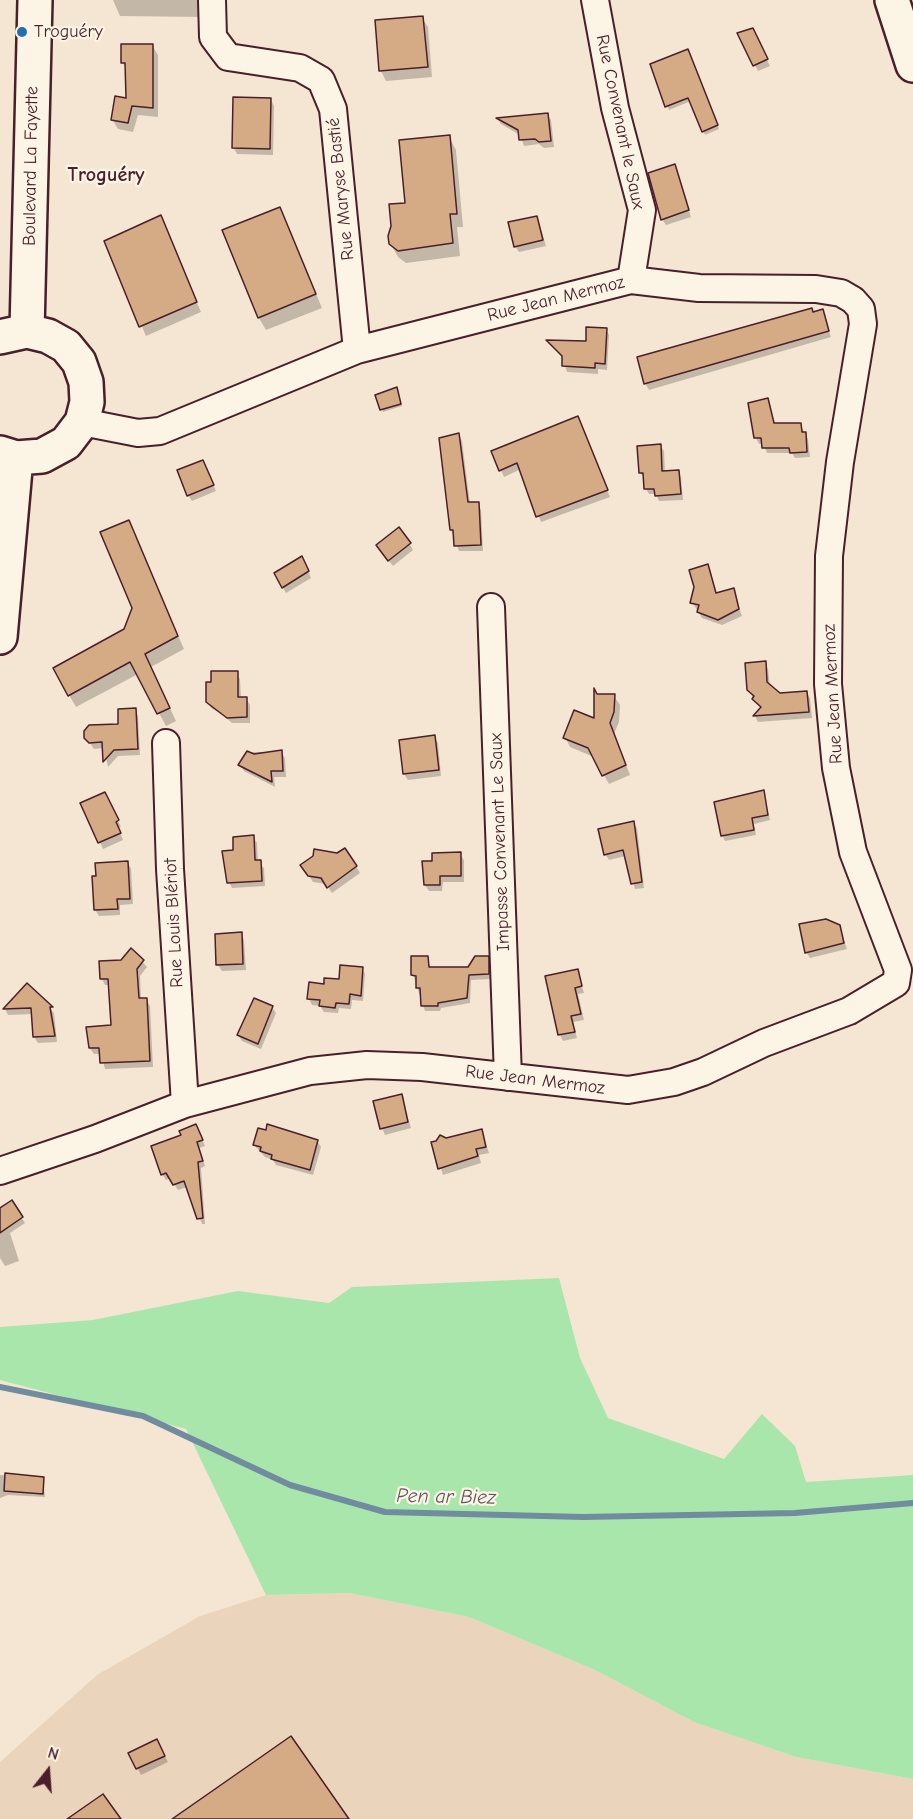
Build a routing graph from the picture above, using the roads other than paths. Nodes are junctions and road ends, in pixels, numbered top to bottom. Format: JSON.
{"nodes":[{"id":1,"x":35,"y":0,"type":"edge"},
{"id":2,"x":213,"y":0,"type":"edge"},
{"id":3,"x":595,"y":0,"type":"edge"},
{"id":4,"x":892,"y":0,"type":"edge"},
{"id":5,"x":913,"y":64,"type":"edge"},
{"id":6,"x":631,"y":280,"type":"junction"},
{"id":7,"x":14,"y":334,"type":"edge"},
{"id":8,"x":357,"y":350,"type":"junction"},
{"id":9,"x":82,"y":422,"type":"junction"},
{"id":10,"x":8,"y":455,"type":"edge"},
{"id":11,"x":491,"y":607,"type":"dead end"},
{"id":12,"x":0,"y":637,"type":"edge"},
{"id":13,"x":166,"y":743,"type":"dead end"},
{"id":14,"x":508,"y":1077,"type":"junction"},
{"id":15,"x":185,"y":1104,"type":"junction"},
{"id":16,"x":0,"y":1171,"type":"edge"}],
"edges":[{"from":1,"to":7,"type":"main road","name":"Boulevard La Fayette"},
{"from":2,"to":8,"type":"street","name":"Rue Maryse Bastié"},
{"from":3,"to":6,"type":"street","name":"Rue Convenant le Saux"},
{"from":4,"to":5,"type":"main road"},
{"from":6,"to":8,"type":"street","name":"Rue Jean Mermoz"},
{"from":6,"to":14,"type":"street","name":"Rue Jean Mermoz"},
{"from":7,"to":9,"type":"main road"},
{"from":8,"to":9,"type":"street","name":"Rue Jean Mermoz"},
{"from":9,"to":10,"type":"main road"},
{"from":10,"to":12,"type":"main road"},
{"from":11,"to":14,"type":"street","name":"Impasse Convenant Le Saux"},
{"from":13,"to":15,"type":"street","name":"Rue Louis Blériot"},
{"from":14,"to":15,"type":"street","name":"Rue Jean Mermoz"},
{"from":15,"to":16,"type":"street","name":"Rue Jean Mermoz"}]}
